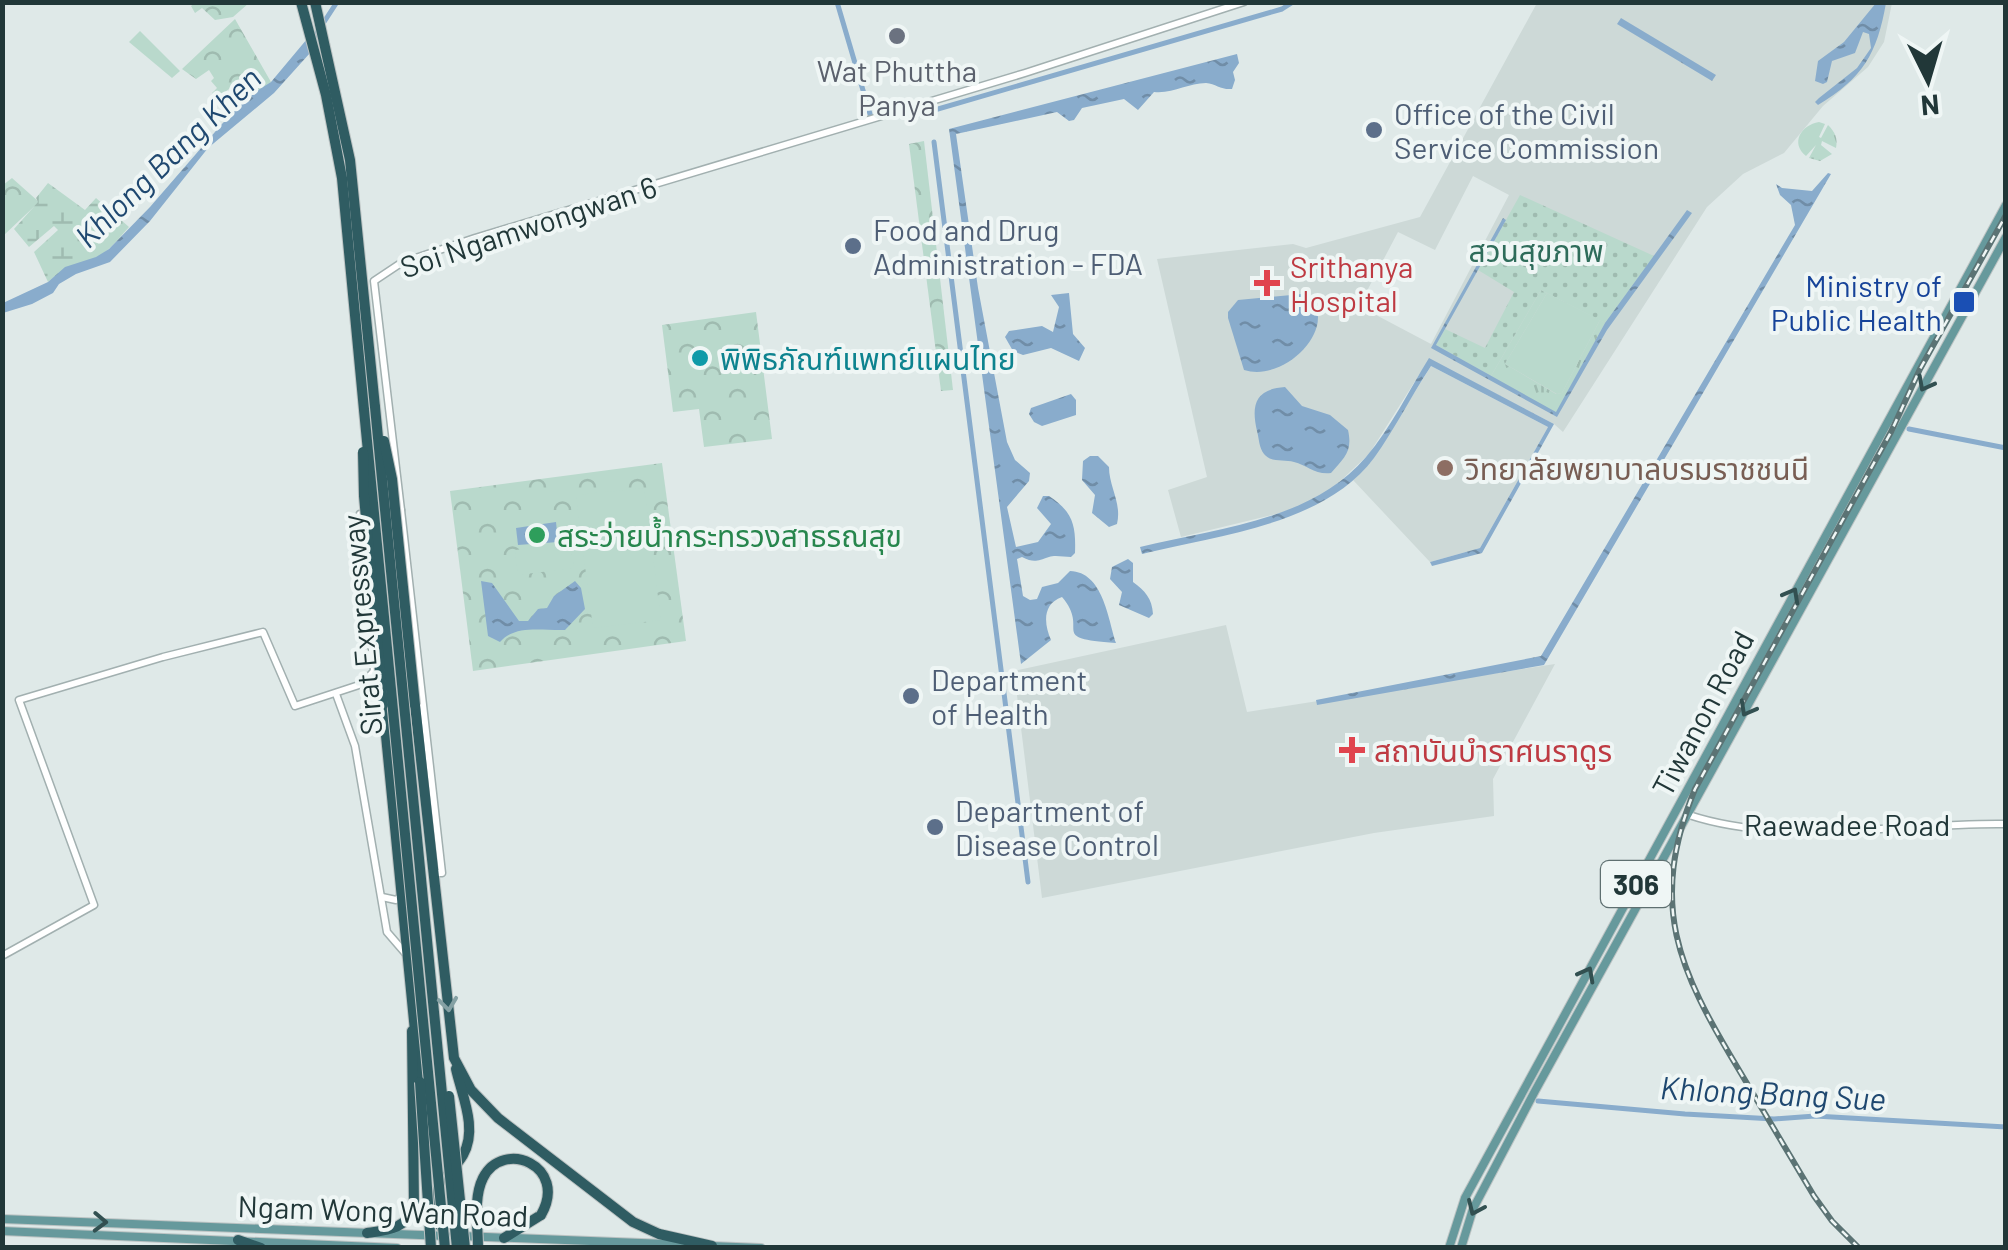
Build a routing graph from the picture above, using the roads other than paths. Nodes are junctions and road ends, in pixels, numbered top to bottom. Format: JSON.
{"nodes":[{"id":1,"x":301,"y":2,"type":"edge"},
{"id":2,"x":314,"y":2,"type":"edge"},
{"id":3,"x":1244,"y":2,"type":"edge"},
{"id":4,"x":2006,"y":205,"type":"edge"},
{"id":5,"x":2006,"y":237,"type":"edge"},
{"id":6,"x":1984,"y":244,"type":"junction"},
{"id":7,"x":1997,"y":252,"type":"junction"},
{"id":8,"x":370,"y":408,"type":"junction"},
{"id":9,"x":401,"y":510,"type":"junction"},
{"id":10,"x":1830,"y":524,"type":"junction"},
{"id":11,"x":1844,"y":531,"type":"junction"},
{"id":12,"x":336,"y":694,"type":"junction"},
{"id":13,"x":422,"y":778,"type":"junction"},
{"id":14,"x":392,"y":782,"type":"junction"},
{"id":15,"x":1684,"y":795,"type":"junction"},
{"id":16,"x":1691,"y":811,"type":"junction"},
{"id":17,"x":2006,"y":824,"type":"edge"},
{"id":18,"x":437,"y":873,"type":"junction"},
{"id":19,"x":401,"y":896,"type":"junction"},
{"id":20,"x":382,"y":898,"type":"junction"},
{"id":21,"x":2,"y":956,"type":"edge"},
{"id":22,"x":407,"y":956,"type":"junction"},
{"id":23,"x":413,"y":1025,"type":"junction"},
{"id":24,"x":440,"y":1056,"type":"junction"},
{"id":25,"x":454,"y":1058,"type":"junction"},
{"id":26,"x":2,"y":1219,"type":"edge"},
{"id":27,"x":2,"y":1231,"type":"edge"},
{"id":28,"x":367,"y":1233,"type":"junction"},
{"id":29,"x":504,"y":1238,"type":"junction"},
{"id":30,"x":230,"y":1242,"type":"edge"},
{"id":31,"x":446,"y":1242,"type":"edge"},
{"id":32,"x":712,"y":1246,"type":"edge"},
{"id":33,"x":261,"y":1248,"type":"edge"},
{"id":34,"x":396,"y":1248,"type":"edge"},
{"id":35,"x":431,"y":1248,"type":"edge"},
{"id":36,"x":457,"y":1248,"type":"edge"},
{"id":37,"x":465,"y":1248,"type":"edge"},
{"id":38,"x":478,"y":1248,"type":"edge"},
{"id":39,"x":762,"y":1248,"type":"edge"},
{"id":40,"x":1449,"y":1248,"type":"edge"},
{"id":41,"x":1461,"y":1248,"type":"edge"}],
"edges":[{"from":1,"to":8,"type":"highway","name":"Sirat Expressway"},
{"from":2,"to":8,"type":"highway","name":"Sirat Expressway"},
{"from":3,"to":9,"type":"street","name":"Soi Ngamwongwan 6"},
{"from":4,"to":6,"type":"main road","name":"Tiwanon Road","number":"306"},
{"from":5,"to":7,"type":"main road","name":"Tiwanon Road","number":"306"},
{"from":6,"to":7,"type":"main road"},
{"from":6,"to":10,"type":"main road","name":"Tiwanon Road","number":"306"},
{"from":7,"to":11,"type":"main road","name":"Tiwanon Road","number":"306","one_way":true},
{"from":8,"to":13,"type":"highway","bridge":true},
{"from":8,"to":14,"type":"highway","bridge":true},
{"from":8,"to":24,"type":"highway","name":"Sirat Expressway","bridge":true},
{"from":8,"to":31,"type":"highway","name":"Sirat Expressway","bridge":true},
{"from":9,"to":12,"type":"street"},
{"from":9,"to":18,"type":"street"},
{"from":10,"to":11,"type":"main road"},
{"from":15,"to":10,"type":"main road","name":"Tiwanon Road","number":"306","one_way":true},
{"from":11,"to":16,"type":"main road","name":"Tiwanon Road","number":"306","one_way":true},
{"from":12,"to":20,"type":"street"},
{"from":12,"to":21,"type":"street"},
{"from":13,"to":14,"type":"highway"},
{"from":13,"to":18,"type":"highway"},
{"from":14,"to":19,"type":"highway"},
{"from":15,"to":16,"type":"main road"},
{"from":40,"to":15,"type":"main road","name":"Tiwanon Road","number":"306","one_way":true},
{"from":16,"to":17,"type":"street","name":"Raewadee Road"},
{"from":16,"to":41,"type":"main road","name":"Tiwanon Road","number":"306","one_way":true},
{"from":18,"to":25,"type":"highway","one_way":true},
{"from":19,"to":20,"type":"street"},
{"from":19,"to":22,"type":"highway"},
{"from":20,"to":22,"type":"street"},
{"from":22,"to":23,"type":"highway"},
{"from":23,"to":28,"type":"highway"},
{"from":23,"to":35,"type":"highway","bridge":true},
{"from":24,"to":36,"type":"highway","name":"Sirat Expressway","bridge":true},
{"from":24,"to":37,"type":"highway","bridge":true},
{"from":25,"to":31,"type":"highway"},
{"from":25,"to":32,"type":"highway"},
{"from":26,"to":28,"type":"main road","name":"Ngam Wong Wan Road","one_way":true},
{"from":27,"to":30,"type":"main road","name":"Ngam Wong Wan Road"},
{"from":28,"to":31,"type":"main road","name":"Ngam Wong Wan Road"},
{"from":29,"to":31,"type":"main road","name":"Ngam Wong Wan Road"},
{"from":29,"to":32,"type":"main road","name":"Ngam Wong Wan Road"},
{"from":29,"to":38,"type":"highway","bridge":true},
{"from":30,"to":33,"type":"highway"},
{"from":30,"to":34,"type":"main road","name":"Ngam Wong Wan Road"},
{"from":32,"to":39,"type":"main road","name":"Ngam Wong Wan Road"}]}
